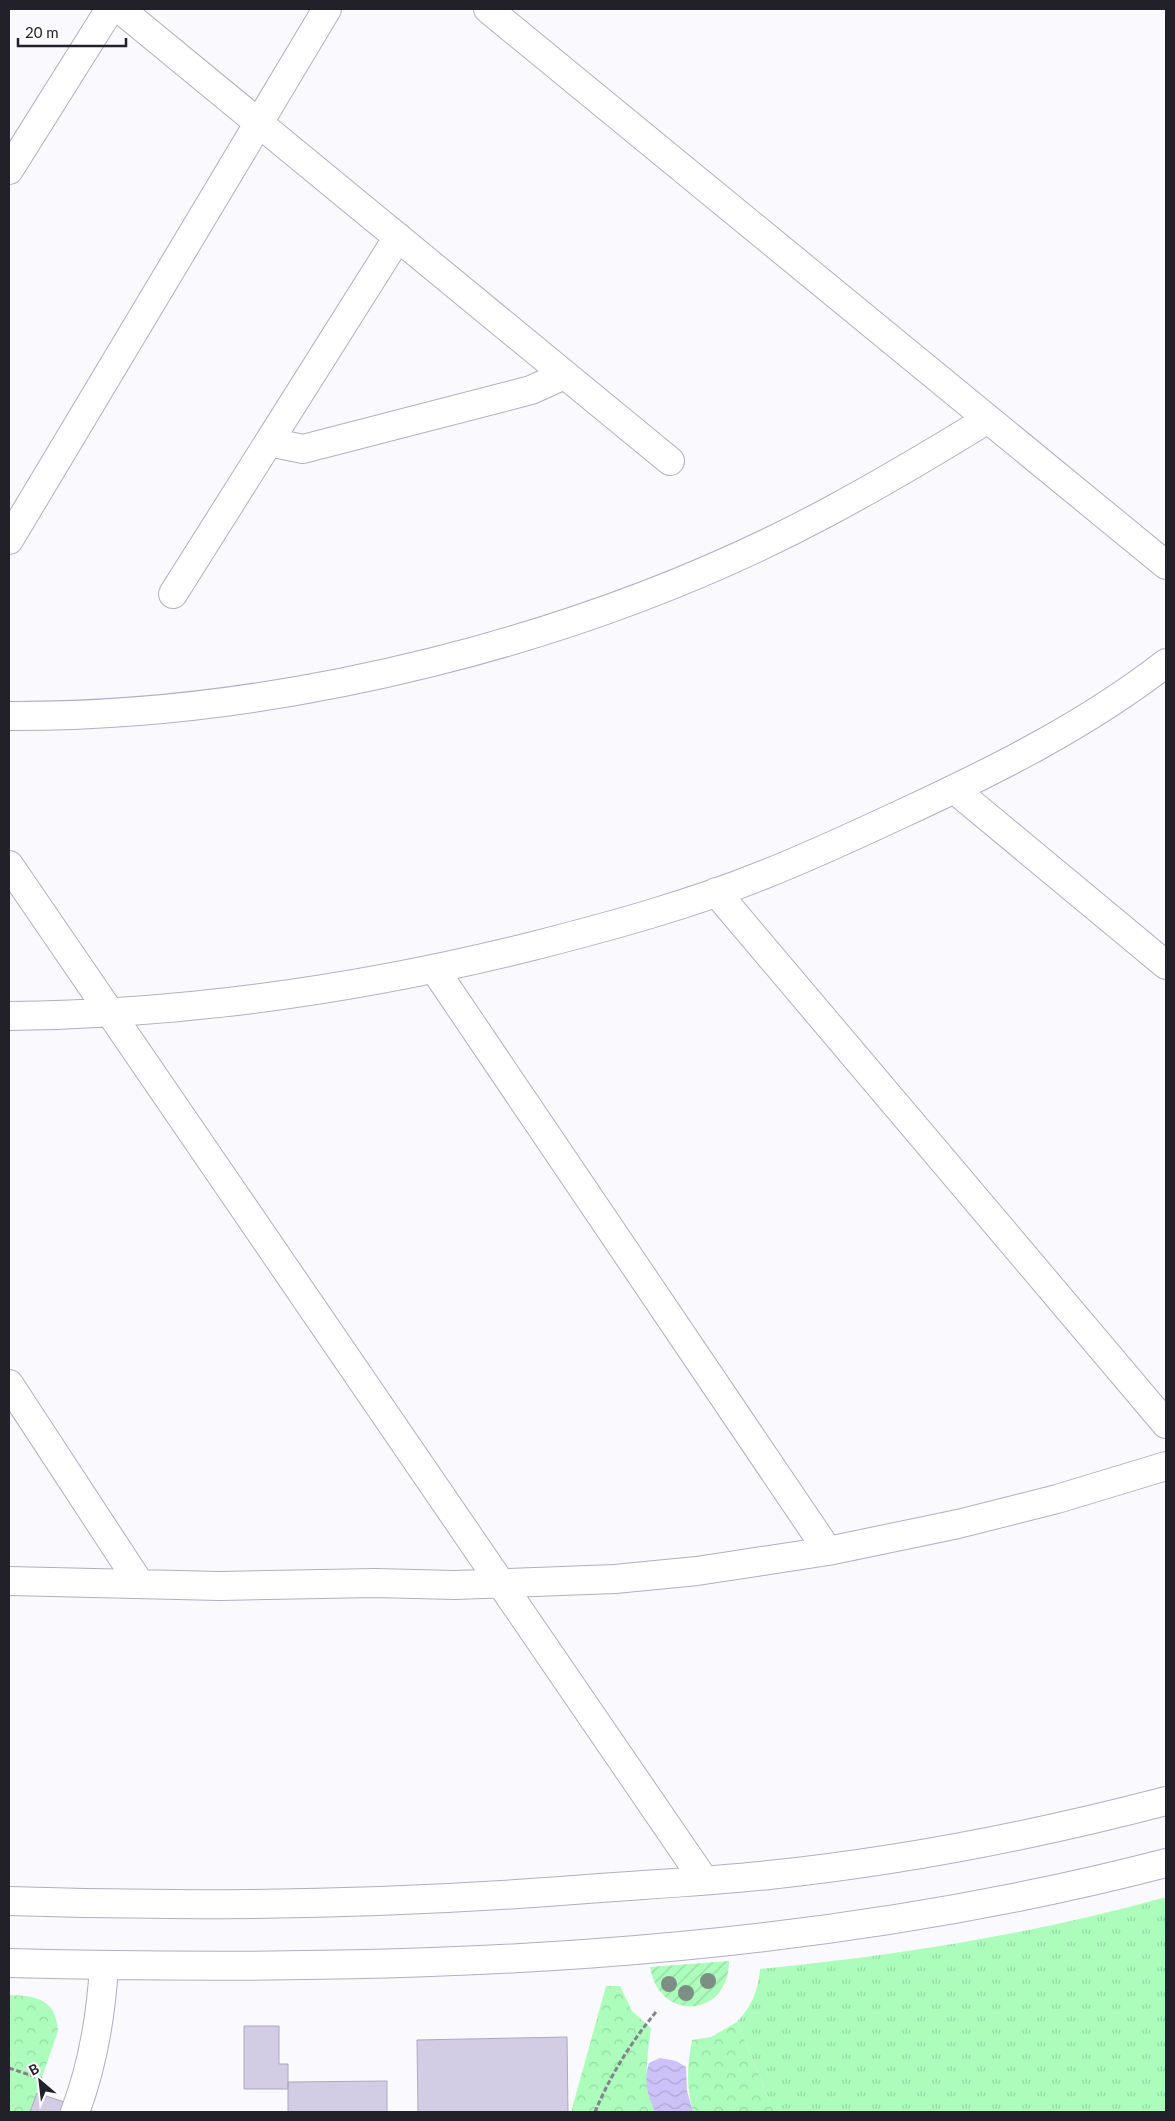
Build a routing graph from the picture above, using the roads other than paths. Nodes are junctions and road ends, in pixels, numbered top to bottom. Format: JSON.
{"nodes":[{"id":1,"x":110,"y":9,"type":"edge"},
{"id":2,"x":120,"y":9,"type":"edge"},
{"id":3,"x":327,"y":9,"type":"edge"},
{"id":4,"x":488,"y":9,"type":"edge"},
{"id":5,"x":259,"y":123,"type":"junction"},
{"id":6,"x":9,"y":170,"type":"edge"},
{"id":7,"x":398,"y":238,"type":"junction"},
{"id":8,"x":564,"y":375,"type":"junction"},
{"id":9,"x":988,"y":419,"type":"junction"},
{"id":10,"x":269,"y":442,"type":"junction"},
{"id":11,"x":670,"y":462,"type":"dead end"},
{"id":12,"x":9,"y":540,"type":"edge"},
{"id":13,"x":1166,"y":565,"type":"edge"},
{"id":14,"x":173,"y":594,"type":"dead end"},
{"id":15,"x":1166,"y":663,"type":"edge"},
{"id":16,"x":9,"y":716,"type":"edge"},
{"id":17,"x":954,"y":789,"type":"junction"},
{"id":18,"x":9,"y":865,"type":"edge"},
{"id":19,"x":716,"y":892,"type":"junction"},
{"id":20,"x":1166,"y":965,"type":"edge"},
{"id":21,"x":435,"y":970,"type":"junction"},
{"id":22,"x":110,"y":1013,"type":"junction"},
{"id":23,"x":9,"y":1016,"type":"edge"},
{"id":24,"x":9,"y":1384,"type":"edge"},
{"id":25,"x":1166,"y":1424,"type":"edge"},
{"id":26,"x":1166,"y":1466,"type":"edge"},
{"id":27,"x":828,"y":1551,"type":"junction"},
{"id":28,"x":9,"y":1581,"type":"edge"},
{"id":29,"x":140,"y":1584,"type":"junction"},
{"id":30,"x":501,"y":1584,"type":"junction"},
{"id":31,"x":1166,"y":1801,"type":"edge"},
{"id":32,"x":1166,"y":1863,"type":"edge"},
{"id":33,"x":704,"y":1880,"type":"junction"},
{"id":34,"x":9,"y":1901,"type":"edge"},
{"id":35,"x":9,"y":1963,"type":"edge"},
{"id":36,"x":104,"y":1966,"type":"junction"},
{"id":37,"x":75,"y":2112,"type":"edge"}],
"edges":[{"from":1,"to":6,"type":"street"},
{"from":2,"to":5,"type":"street"},
{"from":3,"to":5,"type":"street"},
{"from":4,"to":9,"type":"street"},
{"from":5,"to":7,"type":"street"},
{"from":5,"to":12,"type":"street"},
{"from":7,"to":8,"type":"street"},
{"from":7,"to":10,"type":"street"},
{"from":8,"to":10,"type":"street"},
{"from":8,"to":11,"type":"street"},
{"from":9,"to":13,"type":"street"},
{"from":9,"to":16,"type":"street"},
{"from":10,"to":14,"type":"street"},
{"from":15,"to":17,"type":"street"},
{"from":17,"to":19,"type":"street"},
{"from":17,"to":20,"type":"street"},
{"from":18,"to":22,"type":"street"},
{"from":19,"to":21,"type":"street"},
{"from":19,"to":25,"type":"street"},
{"from":21,"to":22,"type":"street"},
{"from":21,"to":27,"type":"street"},
{"from":22,"to":23,"type":"street"},
{"from":22,"to":30,"type":"street"},
{"from":24,"to":29,"type":"street"},
{"from":26,"to":27,"type":"street"},
{"from":27,"to":30,"type":"street"},
{"from":28,"to":29,"type":"street"},
{"from":29,"to":30,"type":"street"},
{"from":30,"to":33,"type":"street"},
{"from":31,"to":33,"type":"street"},
{"from":32,"to":36,"type":"street"},
{"from":33,"to":34,"type":"street"},
{"from":35,"to":36,"type":"street"},
{"from":36,"to":37,"type":"street"}]}
